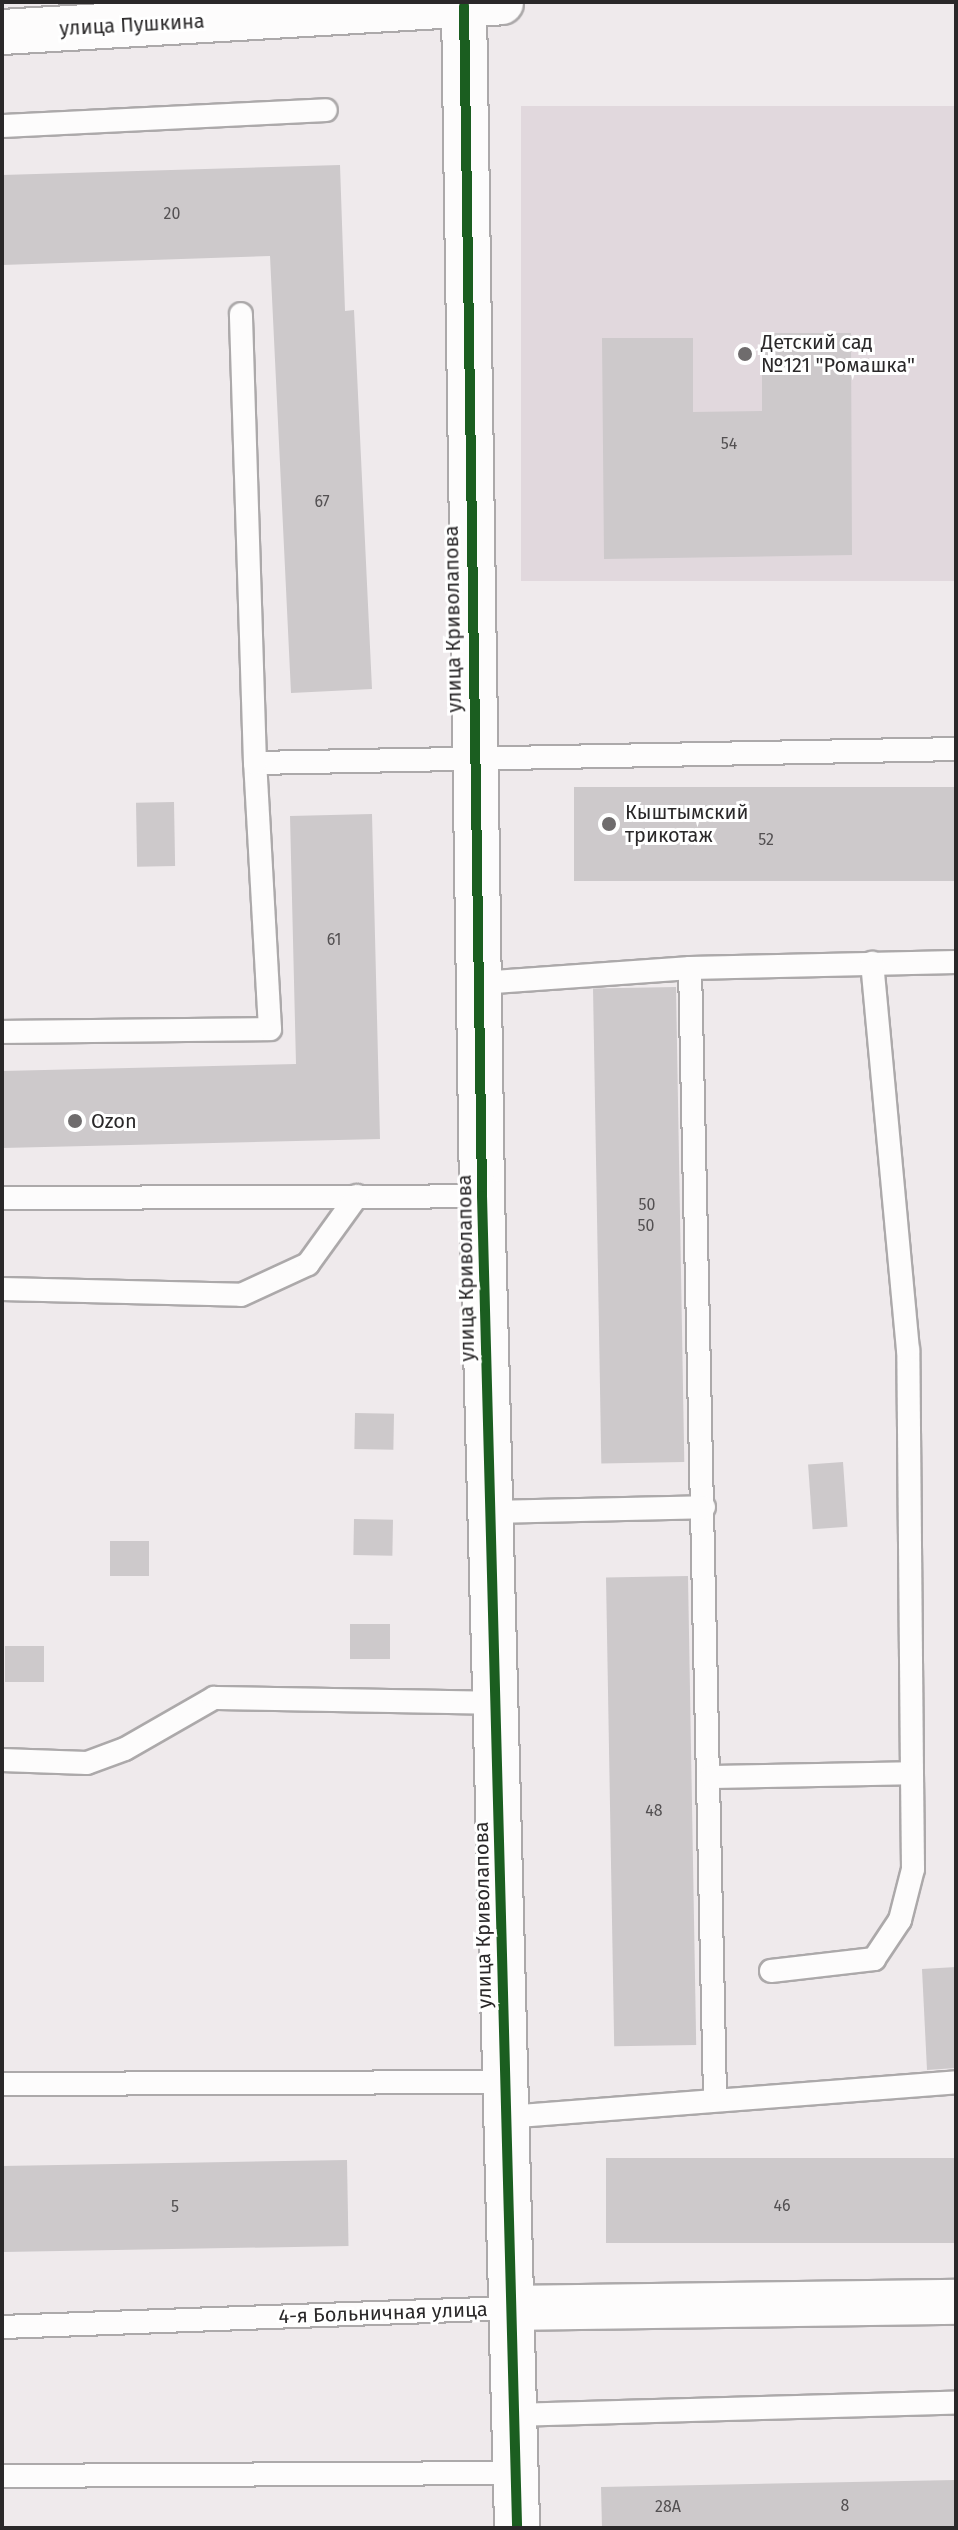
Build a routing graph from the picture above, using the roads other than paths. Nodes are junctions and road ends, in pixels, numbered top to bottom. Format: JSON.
{"nodes":[{"id":1,"x":477,"y":3,"type":"edge"},
{"id":2,"x":2,"y":32,"type":"edge"},
{"id":3,"x":326,"y":110,"type":"dead end"},
{"id":4,"x":2,"y":126,"type":"edge"},
{"id":5,"x":241,"y":314,"type":"dead end"},
{"id":6,"x":956,"y":749,"type":"edge"},
{"id":7,"x":473,"y":761,"type":"junction"},
{"id":8,"x":255,"y":763,"type":"junction"},
{"id":9,"x":956,"y":962,"type":"edge"},
{"id":10,"x":872,"y":963,"type":"junction"},
{"id":11,"x":690,"y":968,"type":"junction"},
{"id":12,"x":480,"y":983,"type":"junction"},
{"id":13,"x":2,"y":1032,"type":"edge"},
{"id":14,"x":357,"y":1196,"type":"junction"},
{"id":15,"x":482,"y":1196,"type":"junction"},
{"id":16,"x":2,"y":1198,"type":"edge"},
{"id":17,"x":2,"y":1289,"type":"edge"},
{"id":18,"x":704,"y":1507,"type":"junction"},
{"id":19,"x":490,"y":1512,"type":"junction"},
{"id":20,"x":495,"y":1703,"type":"junction"},
{"id":21,"x":2,"y":1760,"type":"edge"},
{"id":22,"x":912,"y":1773,"type":"junction"},
{"id":23,"x":711,"y":1777,"type":"junction"},
{"id":24,"x":771,"y":1971,"type":"dead end"},
{"id":25,"x":956,"y":2082,"type":"edge"},
{"id":26,"x":2,"y":2084,"type":"edge"},
{"id":27,"x":715,"y":2097,"type":"junction"},
{"id":28,"x":506,"y":2100,"type":"junction"},
{"id":29,"x":956,"y":2302,"type":"edge"},
{"id":30,"x":511,"y":2308,"type":"junction"},
{"id":31,"x":2,"y":2327,"type":"edge"},
{"id":32,"x":956,"y":2403,"type":"edge"},
{"id":33,"x":514,"y":2415,"type":"junction"},
{"id":34,"x":515,"y":2473,"type":"junction"},
{"id":35,"x":2,"y":2476,"type":"edge"},
{"id":36,"x":517,"y":2528,"type":"edge"}],
"edges":[{"from":1,"to":2,"type":"street","name":"улица Пушкина"},
{"from":1,"to":7,"type":"street","name":"улица Криволапова"},
{"from":3,"to":4,"type":"lane"},
{"from":5,"to":8,"type":"lane"},
{"from":6,"to":7,"type":"lane"},
{"from":7,"to":8,"type":"lane"},
{"from":7,"to":12,"type":"street","name":"улица Криволапова"},
{"from":8,"to":13,"type":"lane"},
{"from":9,"to":10,"type":"lane"},
{"from":10,"to":11,"type":"lane"},
{"from":10,"to":22,"type":"lane"},
{"from":11,"to":12,"type":"lane"},
{"from":11,"to":18,"type":"lane"},
{"from":12,"to":15,"type":"street","name":"улица Криволапова"},
{"from":14,"to":15,"type":"lane"},
{"from":14,"to":16,"type":"lane"},
{"from":14,"to":17,"type":"lane"},
{"from":15,"to":19,"type":"street","name":"улица Криволапова"},
{"from":18,"to":19,"type":"lane"},
{"from":18,"to":23,"type":"lane"},
{"from":19,"to":20,"type":"street","name":"улица Криволапова"},
{"from":20,"to":21,"type":"lane"},
{"from":20,"to":28,"type":"street","name":"улица Криволапова"},
{"from":22,"to":23,"type":"lane"},
{"from":22,"to":24,"type":"lane"},
{"from":23,"to":27,"type":"lane"},
{"from":25,"to":27,"type":"lane"},
{"from":26,"to":28,"type":"lane"},
{"from":27,"to":28,"type":"lane"},
{"from":28,"to":30,"type":"street","name":"улица Криволапова"},
{"from":29,"to":30,"type":"street","name":"4-я Больничная улица"},
{"from":30,"to":31,"type":"lane","name":"4-я Больничная улица"},
{"from":30,"to":33,"type":"street","name":"улица Криволапова"},
{"from":32,"to":33,"type":"lane"},
{"from":33,"to":34,"type":"street","name":"улица Криволапова"},
{"from":34,"to":35,"type":"lane"},
{"from":34,"to":36,"type":"street","name":"улица Криволапова"}]}
